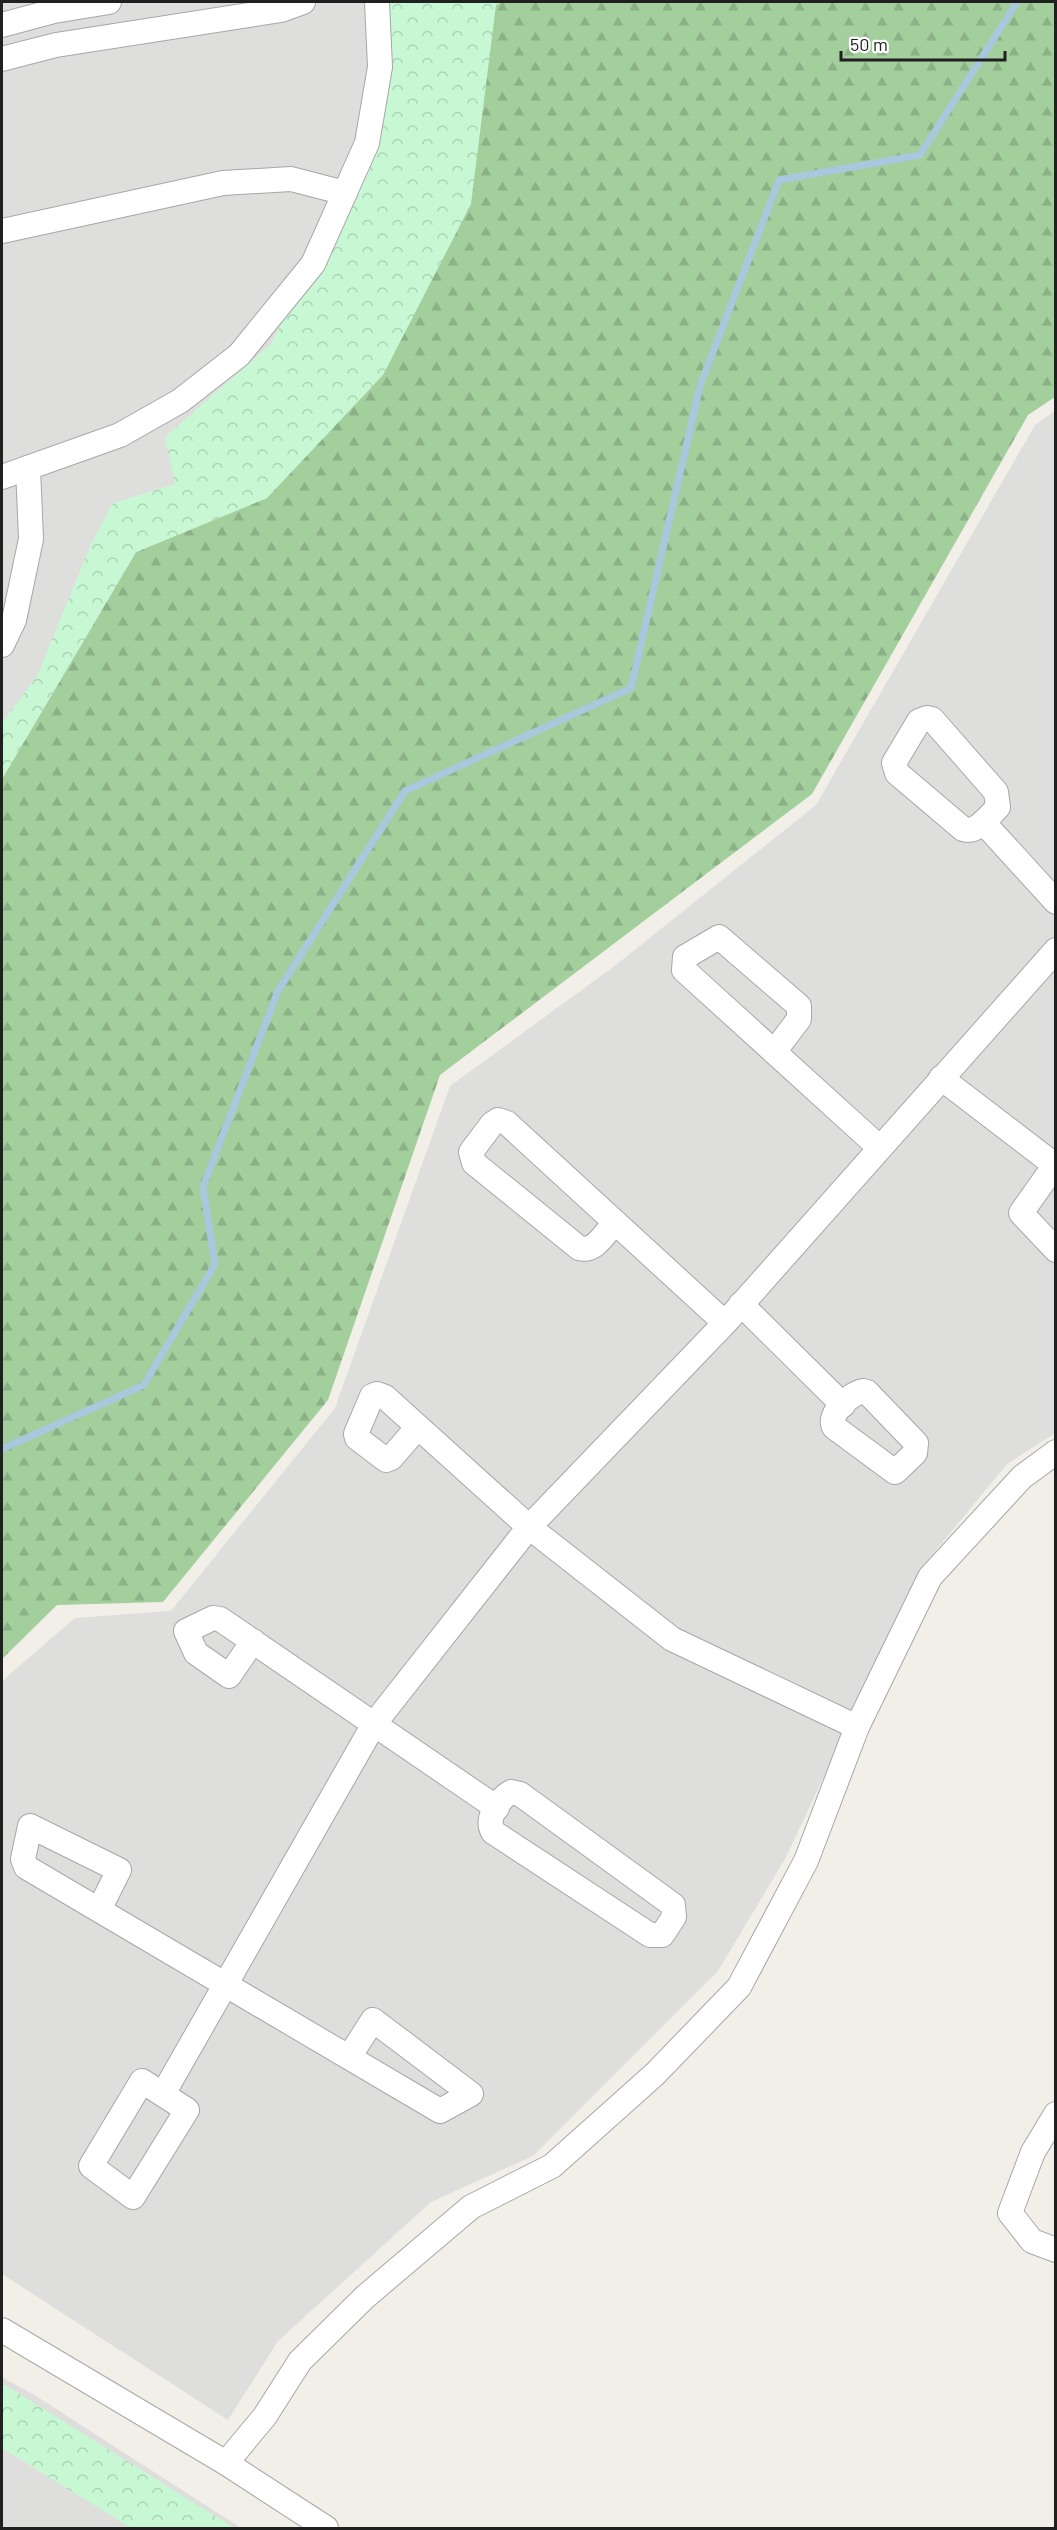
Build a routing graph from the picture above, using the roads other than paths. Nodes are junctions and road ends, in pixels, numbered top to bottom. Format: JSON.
{"nodes":[{"id":1,"x":109,"y":2,"type":"edge"},
{"id":2,"x":303,"y":2,"type":"edge"},
{"id":3,"x":377,"y":2,"type":"edge"},
{"id":4,"x":2,"y":25,"type":"edge"},
{"id":5,"x":2,"y":59,"type":"edge"},
{"id":6,"x":345,"y":193,"type":"junction"},
{"id":7,"x":2,"y":231,"type":"edge"},
{"id":8,"x":28,"y":468,"type":"junction"},
{"id":9,"x":2,"y":477,"type":"edge"},
{"id":10,"x":2,"y":645,"type":"edge"},
{"id":11,"x":983,"y":822,"type":"junction"},
{"id":12,"x":1056,"y":902,"type":"edge"},
{"id":13,"x":1056,"y":950,"type":"edge"},
{"id":14,"x":774,"y":1052,"type":"junction"},
{"id":15,"x":941,"y":1078,"type":"junction"},
{"id":16,"x":880,"y":1148,"type":"junction"},
{"id":17,"x":1055,"y":1166,"type":"edge"},
{"id":18,"x":615,"y":1222,"type":"junction"},
{"id":19,"x":1056,"y":1250,"type":"edge"},
{"id":20,"x":741,"y":1304,"type":"junction"},
{"id":21,"x":725,"y":1323,"type":"junction"},
{"id":22,"x":843,"y":1405,"type":"dead end"},
{"id":23,"x":418,"y":1427,"type":"dead end"},
{"id":24,"x":1056,"y":1452,"type":"edge"},
{"id":25,"x":529,"y":1527,"type":"junction"},
{"id":26,"x":253,"y":1641,"type":"dead end"},
{"id":27,"x":374,"y":1724,"type":"junction"},
{"id":28,"x":857,"y":1726,"type":"junction"},
{"id":29,"x":497,"y":1808,"type":"junction"},
{"id":30,"x":99,"y":1910,"type":"dead end"},
{"id":31,"x":226,"y":1985,"type":"junction"},
{"id":32,"x":349,"y":2057,"type":"junction"},
{"id":33,"x":163,"y":2094,"type":"junction"},
{"id":34,"x":1056,"y":2114,"type":"edge"},
{"id":35,"x":1056,"y":2250,"type":"edge"},
{"id":36,"x":2,"y":2330,"type":"edge"},
{"id":37,"x":226,"y":2463,"type":"junction"},
{"id":38,"x":326,"y":2529,"type":"edge"}],
"edges":[{"from":1,"to":4,"type":"street"},
{"from":2,"to":5,"type":"street"},
{"from":3,"to":6,"type":"street"},
{"from":6,"to":7,"type":"street"},
{"from":6,"to":8,"type":"street"},
{"from":8,"to":9,"type":"street"},
{"from":8,"to":10,"type":"street"},
{"from":11,"to":11,"type":"street"},
{"from":11,"to":12,"type":"street"},
{"from":13,"to":15,"type":"street"},
{"from":14,"to":14,"type":"street"},
{"from":14,"to":16,"type":"street"},
{"from":15,"to":16,"type":"street"},
{"from":15,"to":17,"type":"street"},
{"from":16,"to":20,"type":"street"},
{"from":17,"to":19,"type":"street"},
{"from":18,"to":18,"type":"street"},
{"from":18,"to":21,"type":"street"},
{"from":20,"to":21,"type":"street"},
{"from":20,"to":22,"type":"street"},
{"from":21,"to":25,"type":"street"},
{"from":23,"to":25,"type":"street"},
{"from":24,"to":28,"type":"street"},
{"from":25,"to":27,"type":"street"},
{"from":25,"to":28,"type":"street"},
{"from":26,"to":27,"type":"street"},
{"from":27,"to":29,"type":"street"},
{"from":27,"to":31,"type":"street"},
{"from":28,"to":37,"type":"street"},
{"from":29,"to":29,"type":"street"},
{"from":30,"to":31,"type":"street"},
{"from":31,"to":32,"type":"street"},
{"from":31,"to":33,"type":"street"},
{"from":32,"to":32,"type":"street"},
{"from":33,"to":33,"type":"street"},
{"from":34,"to":35,"type":"street"},
{"from":36,"to":37,"type":"street"},
{"from":37,"to":38,"type":"street"}]}
